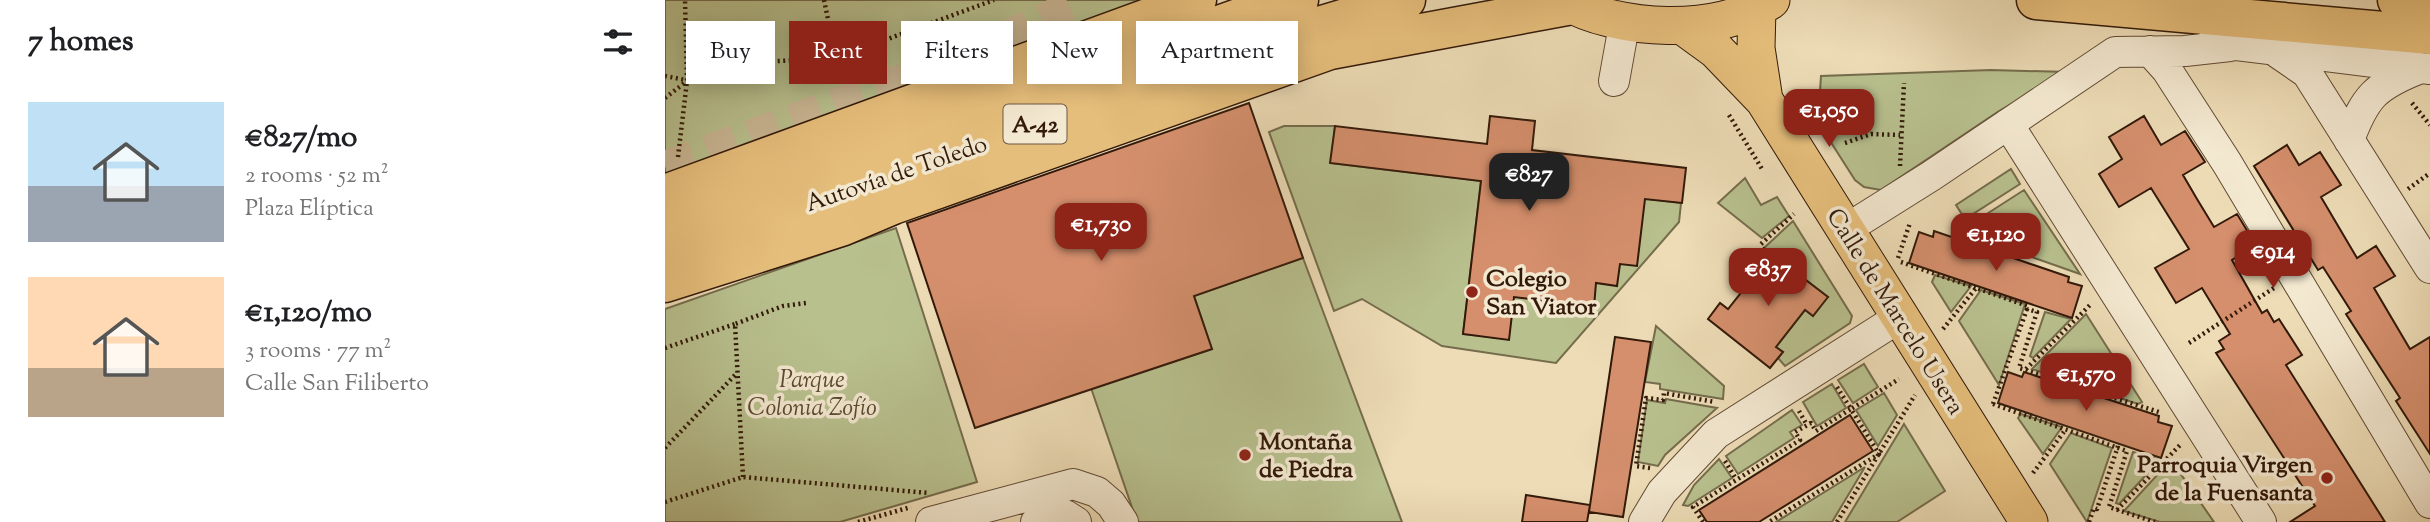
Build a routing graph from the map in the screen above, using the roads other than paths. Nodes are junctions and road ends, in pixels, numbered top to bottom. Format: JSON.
{"nodes":[{"id":1,"x":1197,"y":0,"type":"edge"},
{"id":2,"x":1299,"y":0,"type":"edge"},
{"id":3,"x":1406,"y":0,"type":"edge"},
{"id":4,"x":2038,"y":0,"type":"edge"},
{"id":5,"x":2397,"y":0,"type":"edge"},
{"id":6,"x":1568,"y":2,"type":"edge"},
{"id":7,"x":2430,"y":3,"type":"edge"},
{"id":8,"x":1764,"y":4,"type":"edge"},
{"id":9,"x":1625,"y":20,"type":"junction"},
{"id":10,"x":1683,"y":26,"type":"junction"},
{"id":11,"x":2230,"y":47,"type":"junction"},
{"id":12,"x":2150,"y":51,"type":"junction"},
{"id":13,"x":2276,"y":52,"type":"junction"},
{"id":14,"x":2427,"y":57,"type":"edge"},
{"id":15,"x":1614,"y":81,"type":"dead end"},
{"id":16,"x":1764,"y":100,"type":"junction"},
{"id":17,"x":2008,"y":124,"type":"junction"},
{"id":18,"x":2349,"y":140,"type":"junction"},
{"id":19,"x":671,"y":182,"type":"edge"},
{"id":20,"x":665,"y":224,"type":"edge"},
{"id":21,"x":1845,"y":230,"type":"junction"},
{"id":22,"x":665,"y":256,"type":"edge"},
{"id":23,"x":2430,"y":268,"type":"edge"},
{"id":24,"x":665,"y":283,"type":"edge"},
{"id":25,"x":1900,"y":317,"type":"junction"},
{"id":26,"x":2430,"y":503,"type":"edge"},
{"id":27,"x":929,"y":507,"type":"edge"},
{"id":28,"x":1036,"y":522,"type":"edge"},
{"id":29,"x":1076,"y":522,"type":"edge"},
{"id":30,"x":1123,"y":522,"type":"edge"},
{"id":31,"x":1644,"y":522,"type":"edge"},
{"id":32,"x":2029,"y":522,"type":"edge"},
{"id":33,"x":2261,"y":522,"type":"edge"}],
"edges":[{"from":1,"to":19,"type":"highway"},
{"from":2,"to":20,"type":"highway","name":"Autovía de Toledo","number":"A-42"},
{"from":3,"to":22,"type":"highway","name":"Autovía de Toledo","number":"A-42"},
{"from":4,"to":11,"type":"street"},
{"from":4,"to":14,"type":"highway"},
{"from":5,"to":7,"type":"highway"},
{"from":6,"to":9,"type":"main road"},
{"from":6,"to":24,"type":"highway"},
{"from":8,"to":10,"type":"main road"},
{"from":8,"to":16,"type":"main road","name":"Calle de Marcelo Usera"},
{"from":9,"to":10,"type":"main road"},
{"from":9,"to":15,"type":"street"},
{"from":10,"to":16,"type":"main road","name":"Calle de Marcelo Usera"},
{"from":11,"to":12,"type":"street"},
{"from":11,"to":13,"type":"street"},
{"from":12,"to":17,"type":"street"},
{"from":12,"to":26,"type":"street"},
{"from":13,"to":14,"type":"street"},
{"from":13,"to":18,"type":"street"},
{"from":14,"to":18,"type":"street"},
{"from":16,"to":21,"type":"main road","name":"Calle de Marcelo Usera"},
{"from":17,"to":21,"type":"street"},
{"from":17,"to":33,"type":"street"},
{"from":18,"to":23,"type":"street"},
{"from":21,"to":25,"type":"main road","name":"Calle de Marcelo Usera"},
{"from":25,"to":31,"type":"street"},
{"from":25,"to":32,"type":"main road","name":"Calle de Marcelo Usera"},
{"from":27,"to":30,"type":"street"},
{"from":28,"to":29,"type":"street"}]}
